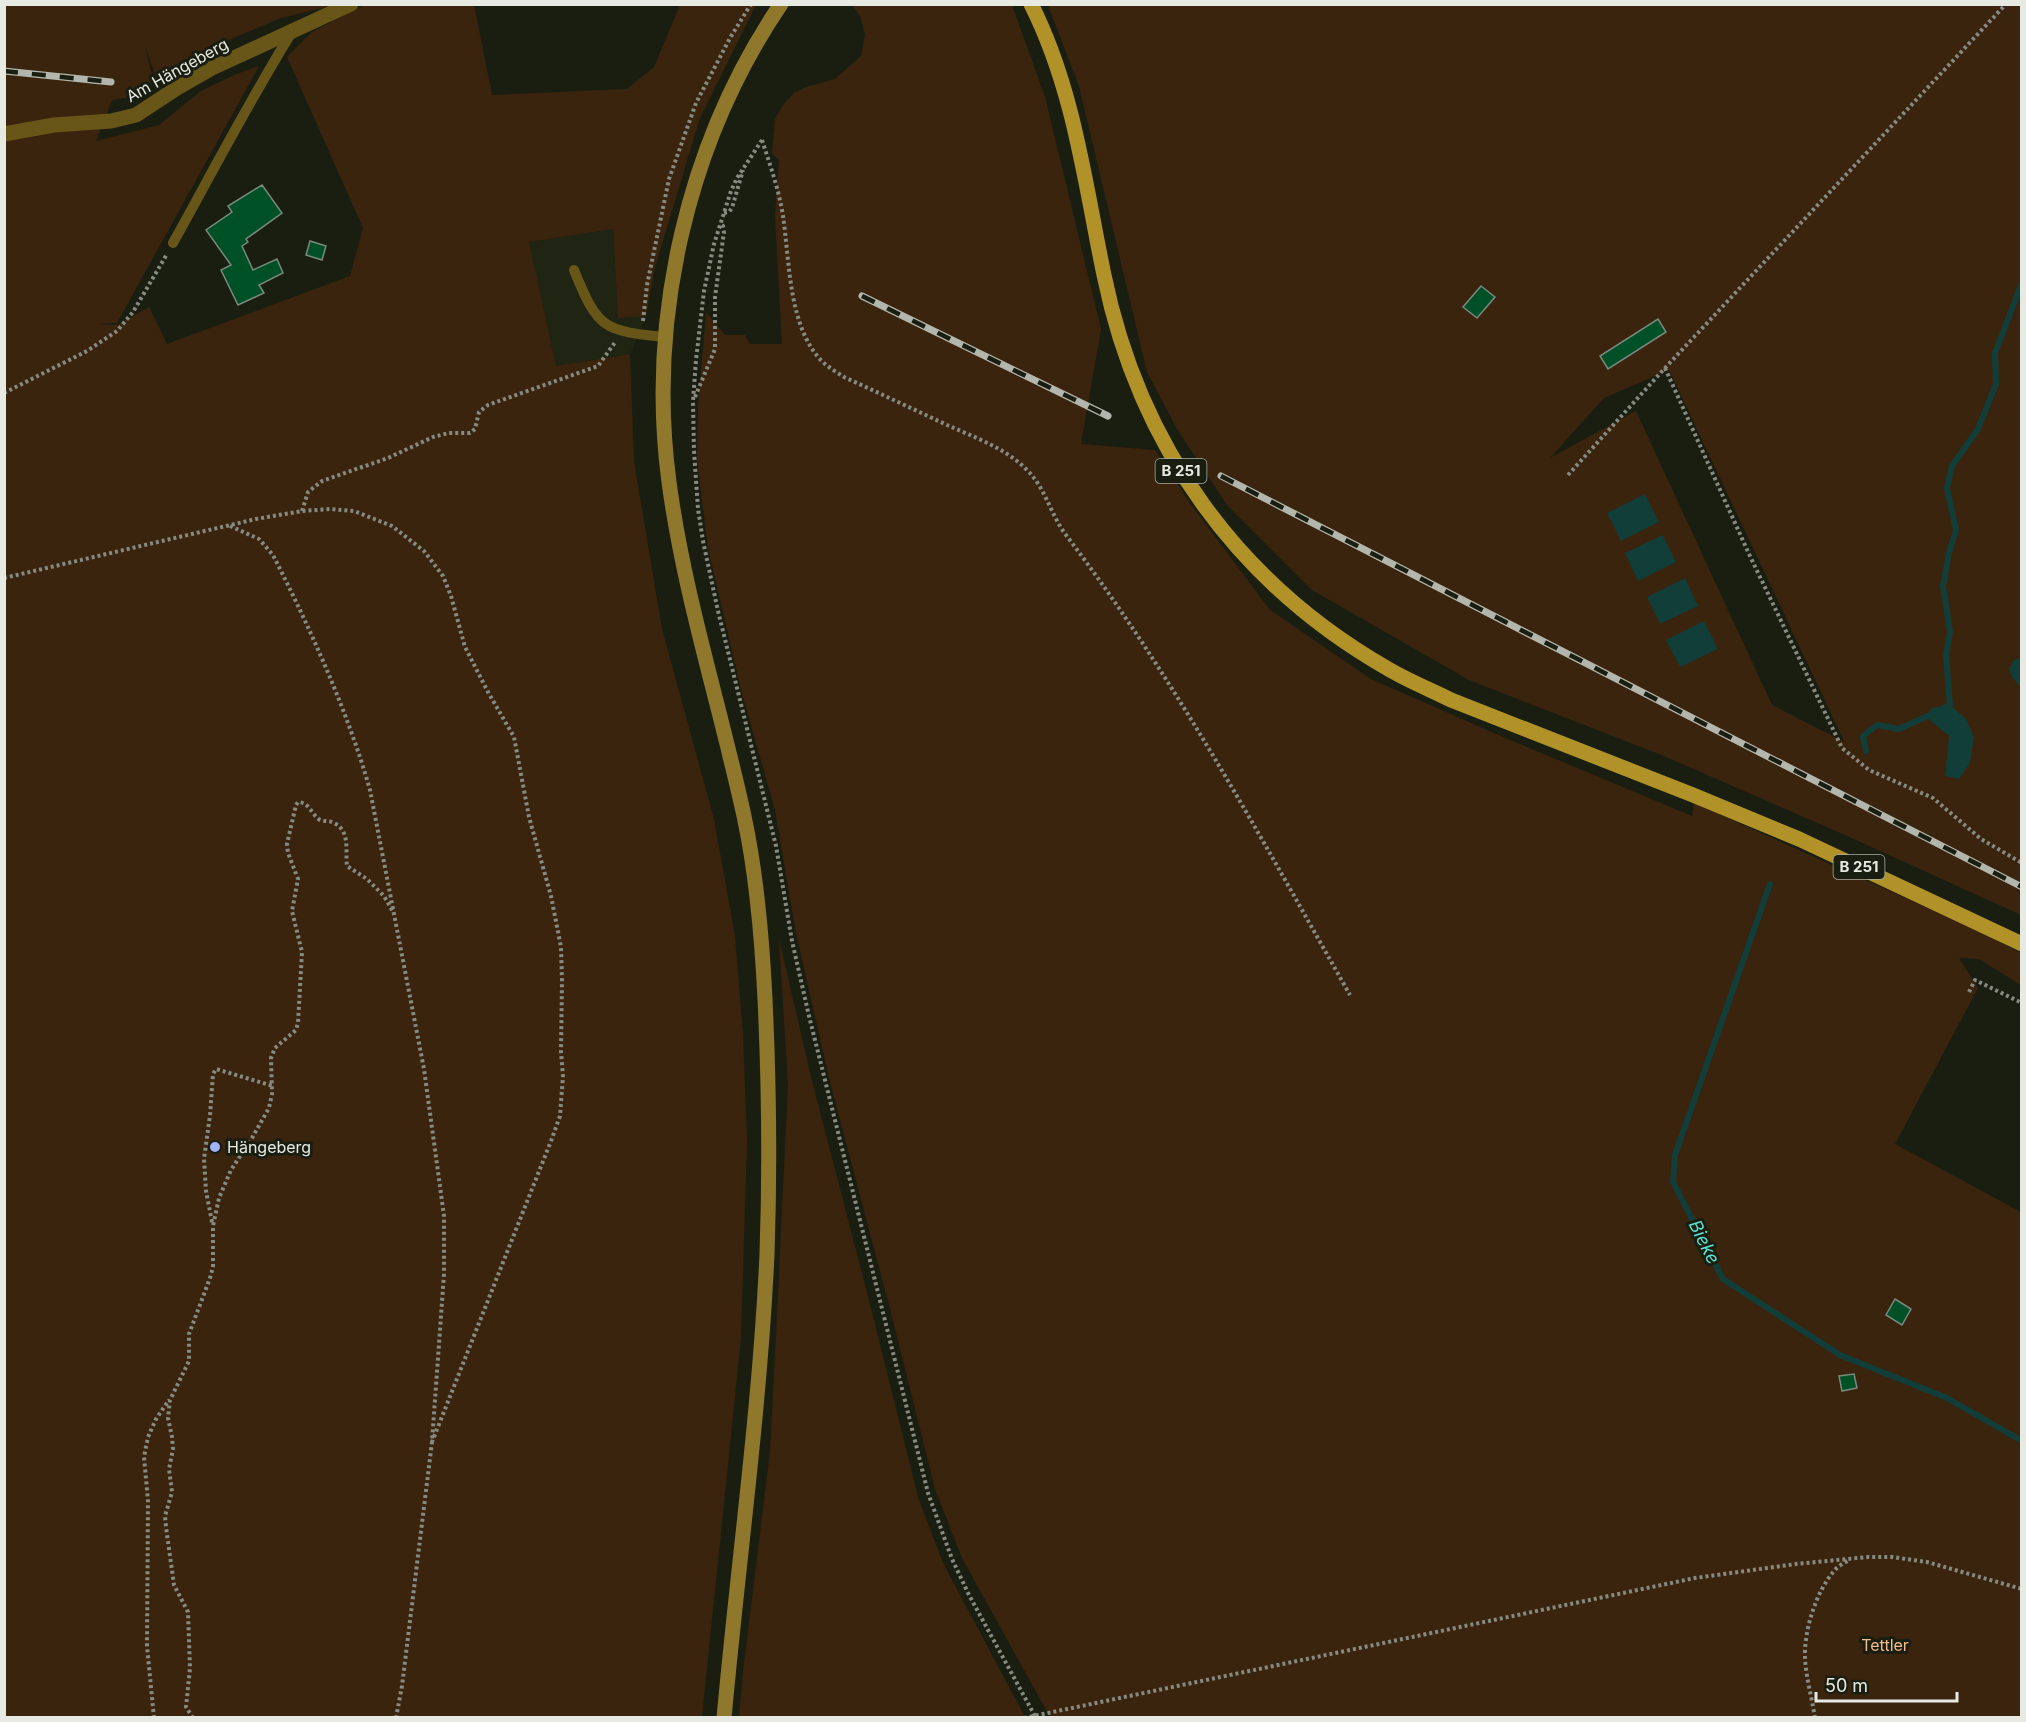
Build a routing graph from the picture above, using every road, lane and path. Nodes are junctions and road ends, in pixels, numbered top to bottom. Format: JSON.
{"nodes":[{"id":1,"x":351,"y":4,"type":"edge"},
{"id":2,"x":751,"y":4,"type":"edge"},
{"id":3,"x":781,"y":4,"type":"edge"},
{"id":4,"x":1031,"y":4,"type":"edge"},
{"id":5,"x":2006,"y":4,"type":"edge"},
{"id":6,"x":292,"y":32,"type":"junction"},
{"id":7,"x":4,"y":134,"type":"edge"},
{"id":8,"x":720,"y":224,"type":"junction"},
{"id":9,"x":173,"y":243,"type":"joint"},
{"id":10,"x":574,"y":270,"type":"dead end"},
{"id":11,"x":642,"y":335,"type":"junction"},
{"id":12,"x":666,"y":338,"type":"junction"},
{"id":13,"x":1665,"y":368,"type":"junction"},
{"id":14,"x":4,"y":393,"type":"edge"},
{"id":15,"x":693,"y":401,"type":"junction"},
{"id":16,"x":1568,"y":475,"type":"dead end"},
{"id":17,"x":302,"y":511,"type":"junction"},
{"id":18,"x":230,"y":526,"type":"junction"},
{"id":19,"x":4,"y":578,"type":"edge"},
{"id":20,"x":2022,"y":863,"type":"edge"},
{"id":21,"x":395,"y":915,"type":"junction"},
{"id":22,"x":2022,"y":944,"type":"edge"},
{"id":23,"x":1969,"y":992,"type":"dead end"},
{"id":24,"x":1350,"y":995,"type":"dead end"},
{"id":25,"x":2022,"y":1003,"type":"edge"},
{"id":26,"x":273,"y":1086,"type":"junction"},
{"id":27,"x":213,"y":1226,"type":"junction"},
{"id":28,"x":170,"y":1400,"type":"junction"},
{"id":29,"x":432,"y":1442,"type":"junction"},
{"id":30,"x":1850,"y":1559,"type":"junction"},
{"id":31,"x":2022,"y":1589,"type":"edge"},
{"id":32,"x":1035,"y":1716,"type":"edge"},
{"id":33,"x":154,"y":1718,"type":"edge"},
{"id":34,"x":194,"y":1718,"type":"edge"},
{"id":35,"x":396,"y":1718,"type":"edge"},
{"id":36,"x":724,"y":1718,"type":"edge"},
{"id":37,"x":1024,"y":1718,"type":"edge"},
{"id":38,"x":1815,"y":1718,"type":"edge"}],
"edges":[{"from":1,"to":6,"type":"street","name":"Am Hängeberg"},
{"from":2,"to":11,"type":"path"},
{"from":3,"to":12,"type":"main road"},
{"from":4,"to":22,"type":"main road","number":"B 251"},
{"from":5,"to":13,"type":"path"},
{"from":6,"to":7,"type":"street","name":"Am Hängeberg"},
{"from":6,"to":9,"type":"lane"},
{"from":8,"to":15,"type":"path"},
{"from":8,"to":15,"type":"path"},
{"from":8,"to":24,"type":"path"},
{"from":9,"to":14,"type":"path"},
{"from":10,"to":11,"type":"lane"},
{"from":11,"to":12,"type":"lane"},
{"from":11,"to":17,"type":"path"},
{"from":12,"to":36,"type":"main road"},
{"from":13,"to":16,"type":"path"},
{"from":13,"to":20,"type":"path"},
{"from":15,"to":32,"type":"path"},
{"from":17,"to":18,"type":"path"},
{"from":17,"to":29,"type":"path"},
{"from":18,"to":19,"type":"path"},
{"from":18,"to":21,"type":"path"},
{"from":21,"to":26,"type":"path"},
{"from":21,"to":29,"type":"path"},
{"from":23,"to":25,"type":"path"},
{"from":26,"to":27,"type":"path"},
{"from":26,"to":27,"type":"path"},
{"from":27,"to":28,"type":"path"},
{"from":28,"to":33,"type":"path"},
{"from":28,"to":34,"type":"path"},
{"from":29,"to":35,"type":"path"},
{"from":30,"to":31,"type":"path"},
{"from":30,"to":32,"type":"path"},
{"from":30,"to":38,"type":"path"},
{"from":32,"to":37,"type":"path"}]}
